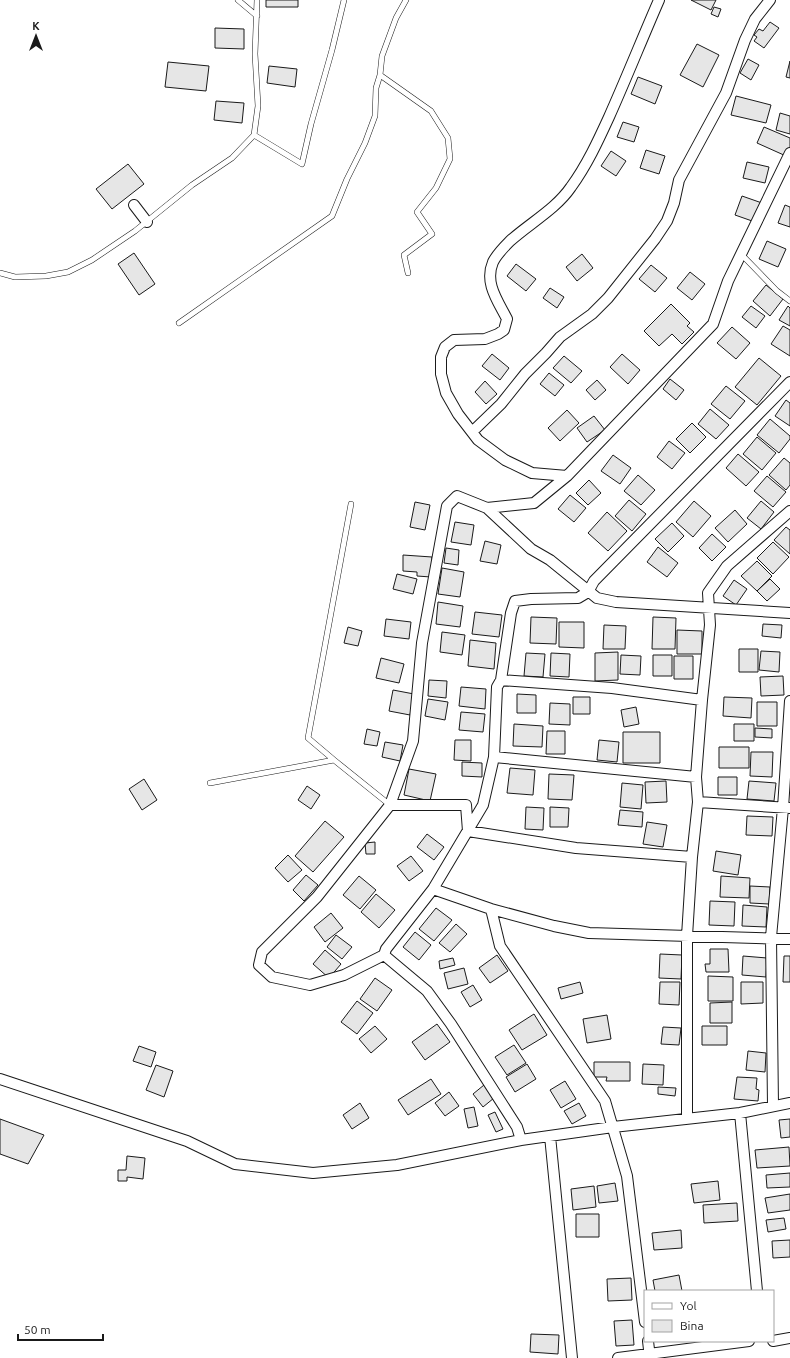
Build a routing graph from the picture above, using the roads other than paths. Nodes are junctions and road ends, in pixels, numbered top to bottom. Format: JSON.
{"nodes":[{"id":1,"x":238,"y":0,"type":"edge"},
{"id":2,"x":257,"y":0,"type":"edge"},
{"id":3,"x":344,"y":0,"type":"edge"},
{"id":4,"x":406,"y":0,"type":"edge"},
{"id":5,"x":659,"y":0,"type":"edge"},
{"id":6,"x":770,"y":0,"type":"edge"},
{"id":7,"x":257,"y":16,"type":"junction"},
{"id":8,"x":380,"y":75,"type":"junction"},
{"id":9,"x":254,"y":135,"type":"junction"},
{"id":10,"x":790,"y":154,"type":"edge"},
{"id":11,"x":134,"y":205,"type":"dead end"},
{"id":12,"x":147,"y":222,"type":"junction"},
{"id":13,"x":741,"y":254,"type":"junction"},
{"id":14,"x":0,"y":273,"type":"edge"},
{"id":15,"x":408,"y":273,"type":"dead end"},
{"id":16,"x":790,"y":301,"type":"edge"},
{"id":17,"x":179,"y":323,"type":"dead end"},
{"id":18,"x":790,"y":382,"type":"edge"},
{"id":19,"x":472,"y":432,"type":"junction"},
{"id":20,"x":567,"y":476,"type":"junction"},
{"id":21,"x":351,"y":504,"type":"dead end"},
{"id":22,"x":488,"y":508,"type":"junction"},
{"id":23,"x":790,"y":511,"type":"edge"},
{"id":24,"x":588,"y":592,"type":"junction"},
{"id":25,"x":709,"y":608,"type":"junction"},
{"id":26,"x":790,"y":614,"type":"edge"},
{"id":27,"x":501,"y":680,"type":"junction"},
{"id":28,"x":702,"y":700,"type":"junction"},
{"id":29,"x":790,"y":701,"type":"edge"},
{"id":30,"x":494,"y":757,"type":"junction"},
{"id":31,"x":334,"y":760,"type":"junction"},
{"id":32,"x":696,"y":777,"type":"junction"},
{"id":33,"x":210,"y":783,"type":"dead end"},
{"id":34,"x":698,"y":802,"type":"junction"},
{"id":35,"x":390,"y":805,"type":"junction"},
{"id":36,"x":786,"y":808,"type":"edge"},
{"id":37,"x":468,"y":831,"type":"junction"},
{"id":38,"x":692,"y":857,"type":"junction"},
{"id":39,"x":433,"y":890,"type":"junction"},
{"id":40,"x":491,"y":909,"type":"junction"},
{"id":41,"x":687,"y":936,"type":"junction"},
{"id":42,"x":771,"y":938,"type":"junction"},
{"id":43,"x":790,"y":939,"type":"edge"},
{"id":44,"x":384,"y":955,"type":"junction"},
{"id":45,"x":0,"y":1079,"type":"edge"},
{"id":46,"x":790,"y":1103,"type":"edge"},
{"id":47,"x":773,"y":1106,"type":"junction"},
{"id":48,"x":740,"y":1113,"type":"junction"},
{"id":49,"x":687,"y":1119,"type":"junction"},
{"id":50,"x":613,"y":1127,"type":"junction"},
{"id":51,"x":550,"y":1136,"type":"junction"},
{"id":52,"x":521,"y":1140,"type":"junction"},
{"id":53,"x":757,"y":1290,"type":"edge"},
{"id":54,"x":644,"y":1314,"type":"edge"},
{"id":55,"x":790,"y":1338,"type":"edge"},
{"id":56,"x":774,"y":1341,"type":"edge"},
{"id":57,"x":648,"y":1342,"type":"edge"},
{"id":58,"x":742,"y":1342,"type":"edge"},
{"id":59,"x":650,"y":1356,"type":"edge"},
{"id":60,"x":572,"y":1358,"type":"edge"},
{"id":61,"x":618,"y":1358,"type":"edge"}],
"edges":[{"from":1,"to":7,"type":"lane"},
{"from":2,"to":7,"type":"lane"},
{"from":3,"to":9,"type":"lane"},
{"from":4,"to":8,"type":"lane"},
{"from":5,"to":19,"type":"street"},
{"from":6,"to":19,"type":"street"},
{"from":7,"to":9,"type":"lane"},
{"from":8,"to":15,"type":"lane"},
{"from":8,"to":17,"type":"lane"},
{"from":9,"to":12,"type":"lane"},
{"from":10,"to":13,"type":"street"},
{"from":11,"to":12,"type":"street"},
{"from":12,"to":14,"type":"lane"},
{"from":13,"to":16,"type":"lane"},
{"from":13,"to":20,"type":"street"},
{"from":18,"to":24,"type":"street"},
{"from":19,"to":20,"type":"street"},
{"from":20,"to":22,"type":"street"},
{"from":21,"to":31,"type":"lane"},
{"from":22,"to":24,"type":"street"},
{"from":22,"to":35,"type":"street"},
{"from":23,"to":25,"type":"street"},
{"from":24,"to":25,"type":"street"},
{"from":24,"to":27,"type":"street"},
{"from":25,"to":26,"type":"street"},
{"from":25,"to":28,"type":"street"},
{"from":27,"to":28,"type":"street"},
{"from":27,"to":30,"type":"street"},
{"from":28,"to":32,"type":"street"},
{"from":29,"to":36,"type":"street"},
{"from":30,"to":32,"type":"street"},
{"from":30,"to":37,"type":"street"},
{"from":31,"to":33,"type":"lane"},
{"from":31,"to":35,"type":"lane"},
{"from":32,"to":34,"type":"street"},
{"from":34,"to":36,"type":"street"},
{"from":34,"to":38,"type":"street"},
{"from":35,"to":37,"type":"street"},
{"from":35,"to":44,"type":"street"},
{"from":36,"to":42,"type":"street"},
{"from":37,"to":38,"type":"street"},
{"from":37,"to":39,"type":"street"},
{"from":38,"to":41,"type":"street"},
{"from":39,"to":40,"type":"street"},
{"from":39,"to":44,"type":"street"},
{"from":40,"to":41,"type":"street"},
{"from":40,"to":50,"type":"street"},
{"from":41,"to":42,"type":"street"},
{"from":41,"to":49,"type":"street"},
{"from":42,"to":43,"type":"street"},
{"from":42,"to":47,"type":"street"},
{"from":44,"to":52,"type":"street"},
{"from":45,"to":52,"type":"street"},
{"from":46,"to":47,"type":"street"},
{"from":47,"to":48,"type":"street"},
{"from":48,"to":49,"type":"street"},
{"from":48,"to":53,"type":"street"},
{"from":49,"to":50,"type":"street"},
{"from":50,"to":51,"type":"street"},
{"from":50,"to":54,"type":"street"},
{"from":51,"to":52,"type":"street"},
{"from":51,"to":60,"type":"street"},
{"from":55,"to":56,"type":"street"},
{"from":57,"to":59,"type":"street"},
{"from":58,"to":59,"type":"street"},
{"from":59,"to":61,"type":"street"}]}
